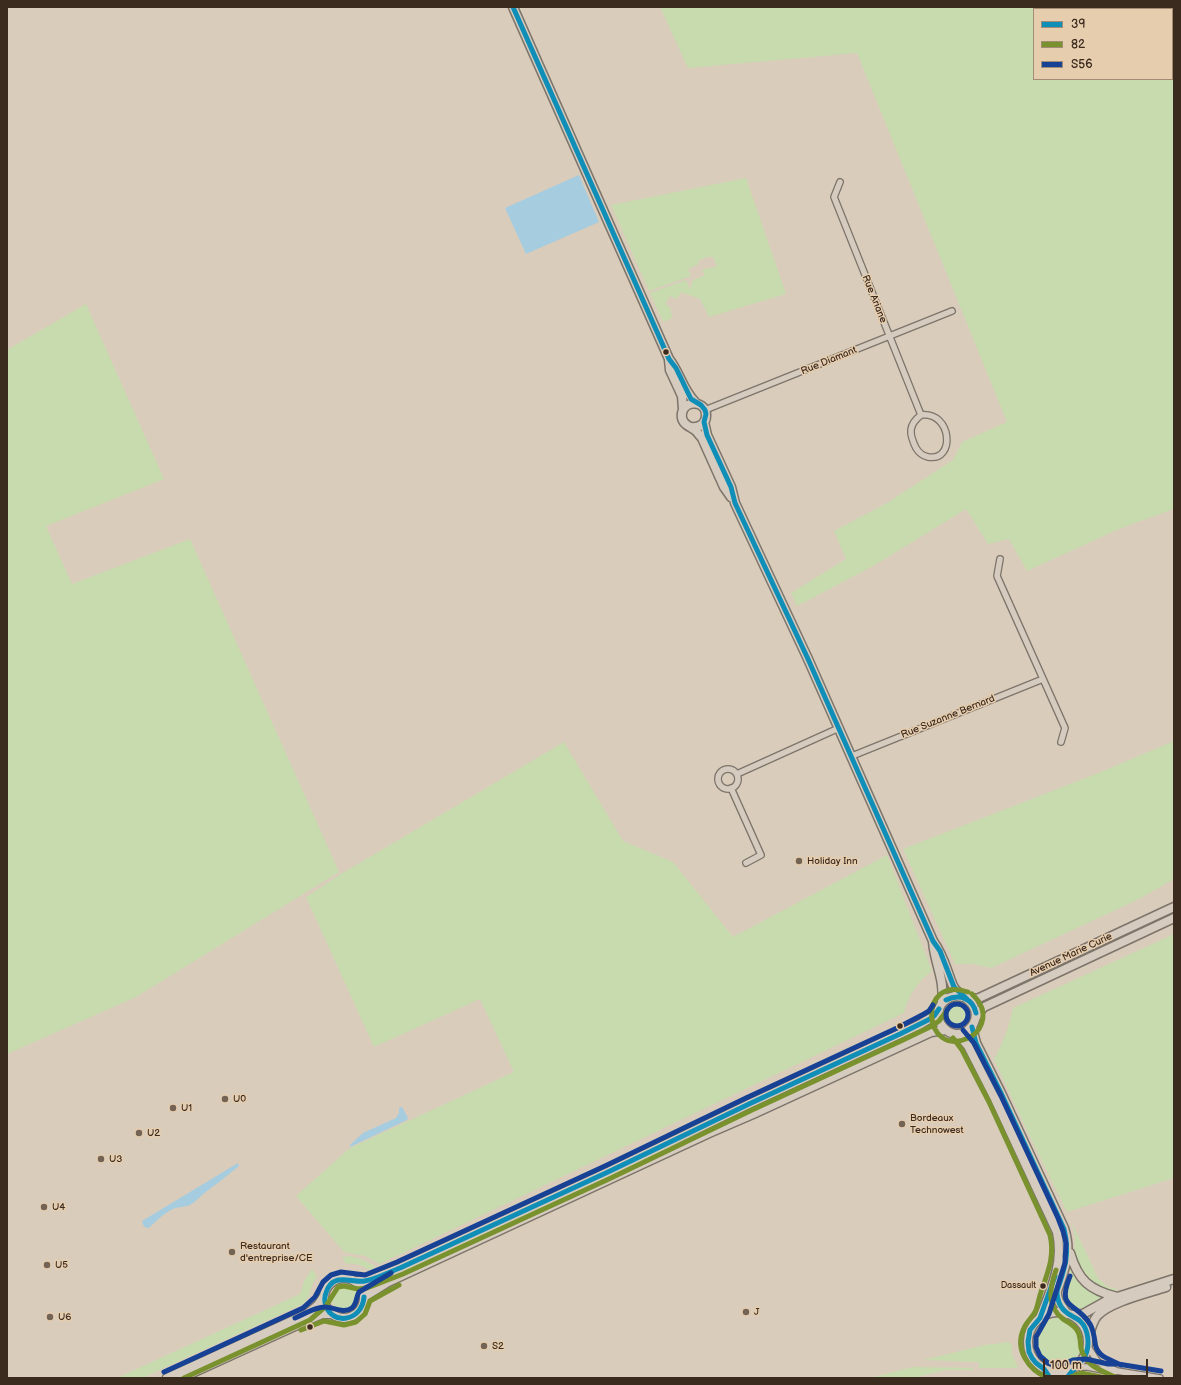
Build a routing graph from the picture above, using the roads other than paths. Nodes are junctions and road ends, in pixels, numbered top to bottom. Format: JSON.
{"nodes":[{"id":1,"x":513,"y":7,"type":"edge"},
{"id":2,"x":840,"y":182,"type":"dead end"},
{"id":3,"x":952,"y":311,"type":"dead end"},
{"id":4,"x":889,"y":336,"type":"junction"},
{"id":5,"x":669,"y":359,"type":"junction"},
{"id":6,"x":696,"y":403,"type":"junction"},
{"id":7,"x":683,"y":409,"type":"junction"},
{"id":8,"x":705,"y":410,"type":"junction"},
{"id":9,"x":921,"y":415,"type":"junction"},
{"id":10,"x":704,"y":422,"type":"junction"},
{"id":11,"x":691,"y":427,"type":"junction"},
{"id":12,"x":735,"y":503,"type":"junction"},
{"id":13,"x":1000,"y":559,"type":"dead end"},
{"id":14,"x":1043,"y":678,"type":"junction"},
{"id":15,"x":839,"y":728,"type":"junction"},
{"id":16,"x":1061,"y":742,"type":"dead end"},
{"id":17,"x":852,"y":756,"type":"junction"},
{"id":18,"x":737,"y":774,"type":"junction"},
{"id":19,"x":732,"y":788,"type":"junction"},
{"id":20,"x":746,"y":863,"type":"dead end"},
{"id":21,"x":1174,"y":907,"type":"edge"},
{"id":22,"x":1174,"y":918,"type":"edge"},
{"id":23,"x":933,"y":941,"type":"junction"},
{"id":24,"x":967,"y":999,"type":"junction"},
{"id":25,"x":941,"y":1006,"type":"junction"},
{"id":26,"x":976,"y":1017,"type":"junction"},
{"id":27,"x":972,"y":1027,"type":"junction"},
{"id":28,"x":946,"y":1030,"type":"junction"},
{"id":29,"x":958,"y":1034,"type":"junction"},
{"id":30,"x":1068,"y":1248,"type":"junction"},
{"id":31,"x":1174,"y":1279,"type":"edge"},
{"id":32,"x":355,"y":1281,"type":"junction"},
{"id":33,"x":1174,"y":1284,"type":"edge"},
{"id":34,"x":324,"y":1296,"type":"junction"},
{"id":35,"x":364,"y":1297,"type":"junction"},
{"id":36,"x":1117,"y":1297,"type":"junction"},
{"id":37,"x":332,"y":1314,"type":"junction"},
{"id":38,"x":1069,"y":1314,"type":"junction"},
{"id":39,"x":1040,"y":1318,"type":"junction"},
{"id":40,"x":1088,"y":1343,"type":"junction"},
{"id":41,"x":1075,"y":1368,"type":"junction"},
{"id":42,"x":1044,"y":1369,"type":"junction"},
{"id":43,"x":1117,"y":1371,"type":"junction"},
{"id":44,"x":167,"y":1378,"type":"edge"},
{"id":45,"x":182,"y":1378,"type":"edge"},
{"id":46,"x":1050,"y":1378,"type":"edge"},
{"id":47,"x":1067,"y":1378,"type":"edge"},
{"id":48,"x":1160,"y":1378,"type":"edge"}],
"edges":[{"from":1,"to":5,"type":"main road"},
{"from":2,"to":4,"type":"street","name":"Rue Ariane"},
{"from":3,"to":4,"type":"street","name":"Rue Diamant"},
{"from":4,"to":8,"type":"street","name":"Rue Diamant"},
{"from":4,"to":9,"type":"street","name":"Rue Ariane"},
{"from":5,"to":6,"type":"main road"},
{"from":5,"to":7,"type":"main road"},
{"from":6,"to":7,"type":"main road"},
{"from":6,"to":8,"type":"main road"},
{"from":7,"to":11,"type":"main road"},
{"from":8,"to":10,"type":"main road"},
{"from":9,"to":9,"type":"street"},
{"from":10,"to":11,"type":"main road"},
{"from":10,"to":12,"type":"main road"},
{"from":11,"to":12,"type":"main road"},
{"from":12,"to":15,"type":"main road"},
{"from":13,"to":14,"type":"street"},
{"from":14,"to":16,"type":"street"},
{"from":14,"to":17,"type":"street","name":"Rue Suzanne Bernard"},
{"from":15,"to":17,"type":"main road"},
{"from":15,"to":18,"type":"street"},
{"from":17,"to":23,"type":"main road"},
{"from":18,"to":19,"type":"street"},
{"from":18,"to":19,"type":"street"},
{"from":19,"to":20,"type":"street"},
{"from":21,"to":24,"type":"main road","name":"Avenue Marie Curie"},
{"from":22,"to":26,"type":"main road","name":"Avenue Marie Curie"},
{"from":23,"to":24,"type":"main road"},
{"from":23,"to":25,"type":"main road"},
{"from":24,"to":25,"type":"main road"},
{"from":24,"to":26,"type":"main road"},
{"from":25,"to":28,"type":"main road"},
{"from":25,"to":32,"type":"main road"},
{"from":26,"to":27,"type":"main road"},
{"from":27,"to":29,"type":"main road"},
{"from":27,"to":30,"type":"main road"},
{"from":28,"to":29,"type":"main road"},
{"from":28,"to":35,"type":"main road"},
{"from":29,"to":39,"type":"main road"},
{"from":30,"to":36,"type":"main road"},
{"from":30,"to":38,"type":"main road"},
{"from":31,"to":36,"type":"main road"},
{"from":32,"to":34,"type":"main road"},
{"from":32,"to":35,"type":"main road"},
{"from":33,"to":40,"type":"main road"},
{"from":34,"to":37,"type":"main road"},
{"from":34,"to":44,"type":"main road"},
{"from":35,"to":37,"type":"main road"},
{"from":36,"to":38,"type":"main road"},
{"from":37,"to":45,"type":"main road"},
{"from":38,"to":39,"type":"main road"},
{"from":38,"to":40,"type":"main road"},
{"from":39,"to":42,"type":"main road"},
{"from":40,"to":41,"type":"main road"},
{"from":40,"to":43,"type":"street"},
{"from":41,"to":42,"type":"main road"},
{"from":41,"to":43,"type":"street"},
{"from":41,"to":47,"type":"main road"},
{"from":42,"to":46,"type":"main road"},
{"from":43,"to":48,"type":"street"}]}
